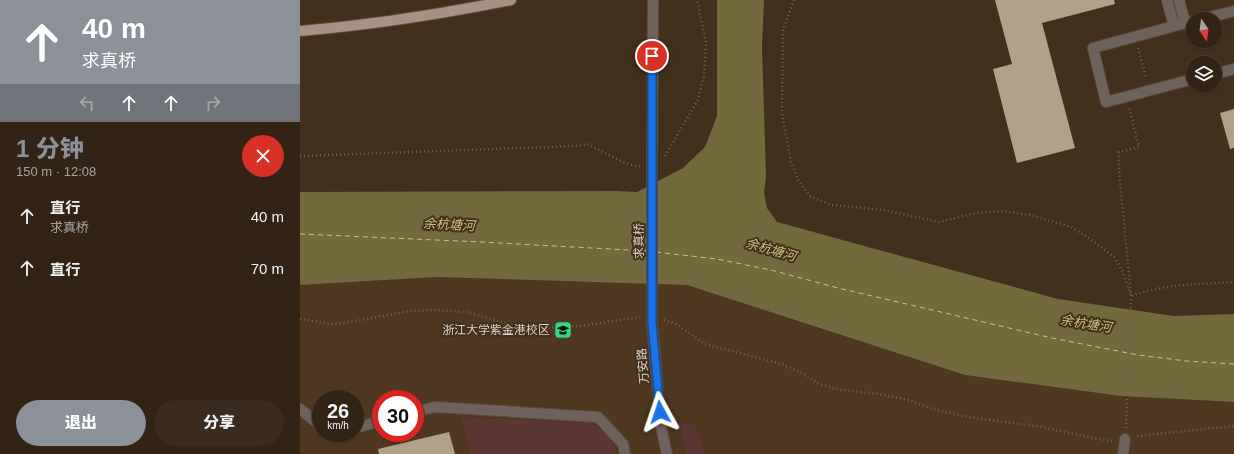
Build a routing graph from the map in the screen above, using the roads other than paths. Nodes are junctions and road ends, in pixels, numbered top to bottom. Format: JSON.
{"nodes":[{"id":1,"x":511,"y":0,"type":"edge"},
{"id":2,"x":653,"y":0,"type":"edge"},
{"id":3,"x":1167,"y":0,"type":"edge"},
{"id":4,"x":1179,"y":0,"type":"edge"},
{"id":5,"x":1234,"y":11,"type":"edge"},
{"id":6,"x":1222,"y":14,"type":"edge"},
{"id":7,"x":1186,"y":15,"type":"edge"},
{"id":8,"x":1186,"y":23,"type":"edge"},
{"id":9,"x":1174,"y":26,"type":"junction"},
{"id":10,"x":300,"y":31,"type":"edge"},
{"id":11,"x":1234,"y":69,"type":"edge"},
{"id":12,"x":1222,"y":72,"type":"edge"},
{"id":13,"x":1186,"y":81,"type":"edge"},
{"id":14,"x":653,"y":319,"type":"joint"},
{"id":15,"x":300,"y":410,"type":"edge"},
{"id":16,"x":424,"y":410,"type":"edge"},
{"id":17,"x":312,"y":419,"type":"edge"},
{"id":18,"x":1125,"y":439,"type":"road end"},
{"id":19,"x":625,"y":454,"type":"edge"},
{"id":20,"x":668,"y":454,"type":"edge"},
{"id":21,"x":1124,"y":454,"type":"edge"}],
"edges":[{"from":1,"to":10,"type":"main road"},
{"from":2,"to":14,"type":"street","name":"求真桥","bridge":true},
{"from":3,"to":9,"type":"street"},
{"from":4,"to":7,"type":"street"},
{"from":5,"to":6,"type":"street"},
{"from":8,"to":9,"type":"street"},
{"from":9,"to":13,"type":"street"},
{"from":11,"to":12,"type":"street"},
{"from":14,"to":20,"type":"street","name":"万安路"},
{"from":15,"to":17,"type":"street"},
{"from":16,"to":19,"type":"street"},
{"from":18,"to":21,"type":"street"}]}
